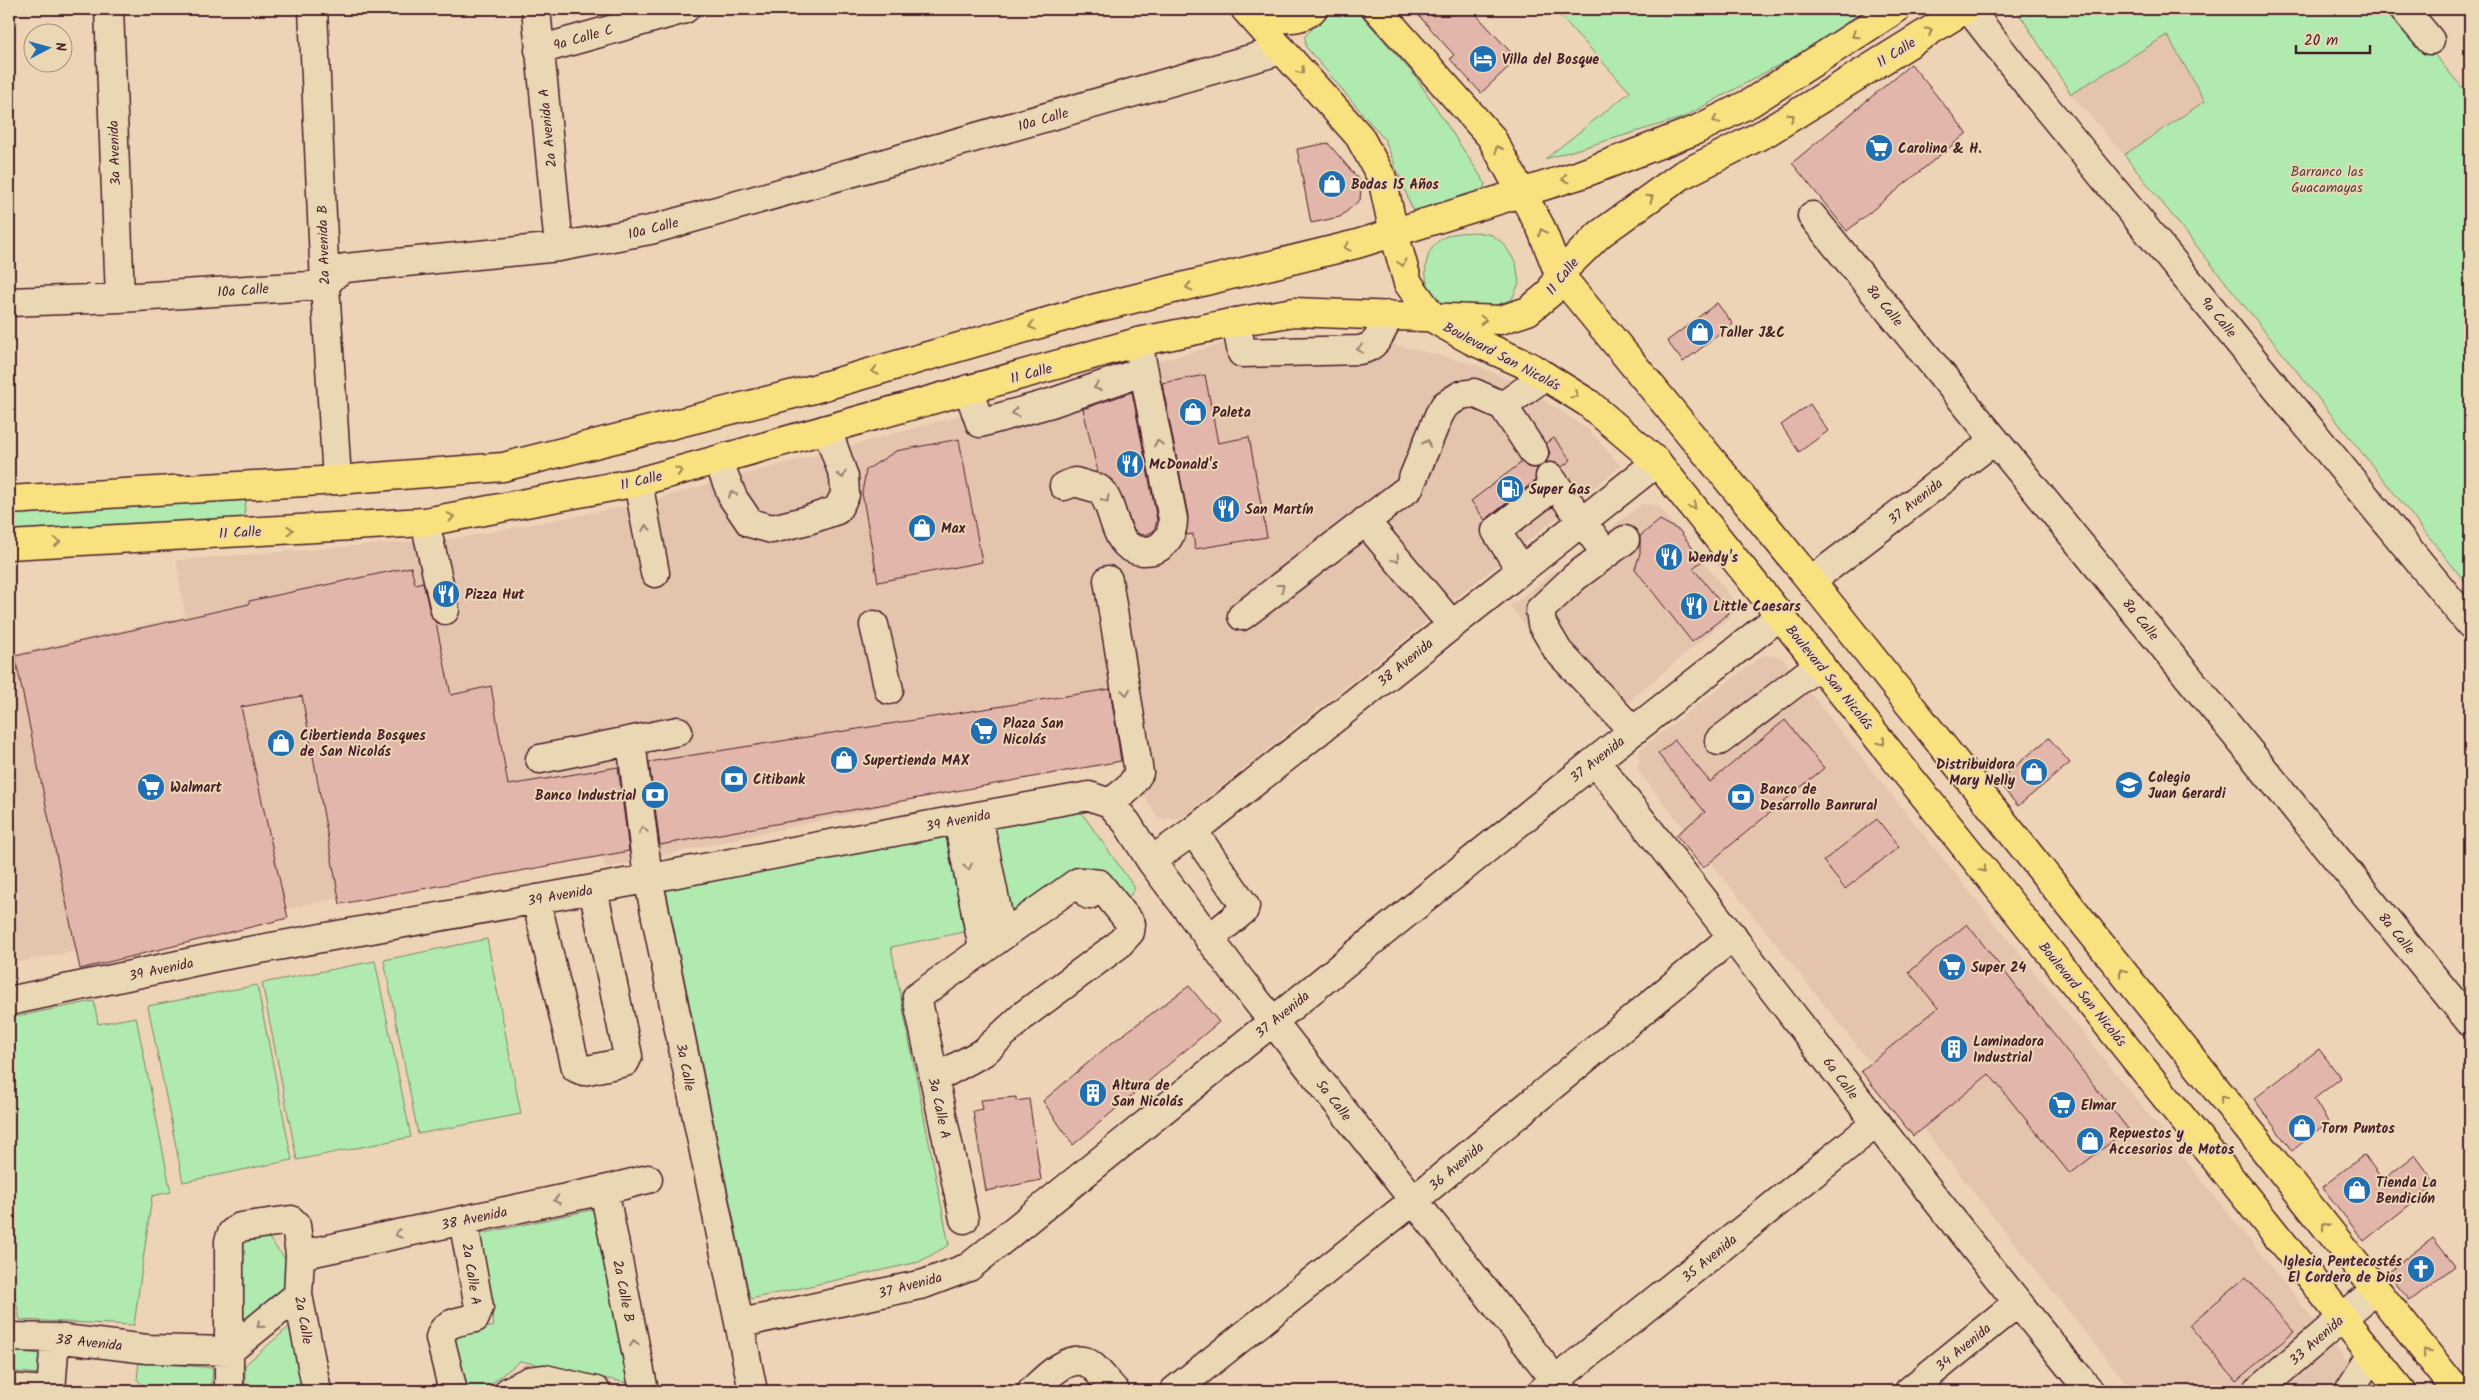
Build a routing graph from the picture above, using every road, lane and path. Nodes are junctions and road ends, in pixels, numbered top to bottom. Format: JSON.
{"nodes":[{"id":1,"x":109,"y":9,"type":"edge"},
{"id":2,"x":313,"y":9,"type":"edge"},
{"id":3,"x":536,"y":9,"type":"edge"},
{"id":4,"x":685,"y":9,"type":"edge"},
{"id":5,"x":1313,"y":9,"type":"edge"},
{"id":6,"x":1378,"y":9,"type":"edge"},
{"id":7,"x":1896,"y":9,"type":"edge"},
{"id":8,"x":1967,"y":9,"type":"edge"},
{"id":9,"x":2404,"y":9,"type":"edge"},
{"id":10,"x":1248,"y":11,"type":"edge"},
{"id":11,"x":2430,"y":40,"type":"dead end"},
{"id":12,"x":539,"y":50,"type":"junction"},
{"id":13,"x":1282,"y":50,"type":"junction"},
{"id":14,"x":1522,"y":191,"type":"junction"},
{"id":15,"x":1812,"y":216,"type":"dead end"},
{"id":16,"x":1623,"y":218,"type":"junction"},
{"id":17,"x":1394,"y":233,"type":"junction"},
{"id":18,"x":559,"y":247,"type":"junction"},
{"id":19,"x":1560,"y":274,"type":"junction"},
{"id":20,"x":325,"y":285,"type":"junction"},
{"id":21,"x":120,"y":298,"type":"junction"},
{"id":22,"x":9,"y":302,"type":"edge"},
{"id":23,"x":1389,"y":315,"type":"junction"},
{"id":24,"x":1434,"y":319,"type":"junction"},
{"id":25,"x":1236,"y":322,"type":"junction"},
{"id":26,"x":1138,"y":342,"type":"junction"},
{"id":27,"x":1615,"y":342,"type":"junction"},
{"id":28,"x":1042,"y":370,"type":"junction"},
{"id":29,"x":1144,"y":371,"type":"junction"},
{"id":30,"x":1545,"y":376,"type":"junction"},
{"id":31,"x":968,"y":389,"type":"junction"},
{"id":32,"x":1051,"y":403,"type":"junction"},
{"id":33,"x":1503,"y":406,"type":"junction"},
{"id":34,"x":827,"y":429,"type":"junction"},
{"id":35,"x":1995,"y":440,"type":"junction"},
{"id":36,"x":1534,"y":453,"type":"dead end"},
{"id":37,"x":718,"y":460,"type":"junction"},
{"id":38,"x":1656,"y":462,"type":"junction"},
{"id":39,"x":337,"y":480,"type":"junction"},
{"id":40,"x":638,"y":482,"type":"junction"},
{"id":41,"x":1064,"y":486,"type":"dead end"},
{"id":42,"x":9,"y":500,"type":"edge"},
{"id":43,"x":1365,"y":521,"type":"junction"},
{"id":44,"x":425,"y":522,"type":"junction"},
{"id":45,"x":1581,"y":522,"type":"junction"},
{"id":46,"x":9,"y":545,"type":"edge"},
{"id":47,"x":1521,"y":570,"type":"junction"},
{"id":48,"x":655,"y":573,"type":"dead end"},
{"id":49,"x":1108,"y":580,"type":"dead end"},
{"id":50,"x":1811,"y":581,"type":"junction"},
{"id":51,"x":445,"y":610,"type":"dead end"},
{"id":52,"x":1781,"y":615,"type":"junction"},
{"id":53,"x":1242,"y":616,"type":"dead end"},
{"id":54,"x":2470,"y":624,"type":"edge"},
{"id":55,"x":874,"y":625,"type":"dead end"},
{"id":56,"x":1452,"y":625,"type":"junction"},
{"id":57,"x":1820,"y":664,"type":"junction"},
{"id":58,"x":889,"y":690,"type":"dead end"},
{"id":59,"x":678,"y":731,"type":"dead end"},
{"id":60,"x":1633,"y":732,"type":"junction"},
{"id":61,"x":631,"y":741,"type":"junction"},
{"id":62,"x":1719,"y":741,"type":"dead end"},
{"id":63,"x":540,"y":759,"type":"dead end"},
{"id":64,"x":1595,"y":761,"type":"junction"},
{"id":65,"x":1110,"y":803,"type":"junction"},
{"id":66,"x":968,"y":818,"type":"junction"},
{"id":67,"x":1193,"y":831,"type":"junction"},
{"id":68,"x":1151,"y":861,"type":"junction"},
{"id":69,"x":648,"y":878,"type":"junction"},
{"id":70,"x":593,"y":889,"type":"junction"},
{"id":71,"x":536,"y":899,"type":"junction"},
{"id":72,"x":1734,"y":936,"type":"junction"},
{"id":73,"x":1209,"y":939,"type":"junction"},
{"id":74,"x":993,"y":942,"type":"junction"},
{"id":75,"x":9,"y":1001,"type":"edge"},
{"id":76,"x":1272,"y":1021,"type":"junction"},
{"id":77,"x":2470,"y":1022,"type":"edge"},
{"id":78,"x":934,"y":1079,"type":"junction"},
{"id":79,"x":1875,"y":1124,"type":"junction"},
{"id":80,"x":648,"y":1178,"type":"dead end"},
{"id":81,"x":604,"y":1190,"type":"junction"},
{"id":82,"x":1413,"y":1201,"type":"junction"},
{"id":83,"x":964,"y":1219,"type":"dead end"},
{"id":84,"x":463,"y":1220,"type":"junction"},
{"id":85,"x":300,"y":1255,"type":"junction"},
{"id":86,"x":2375,"y":1290,"type":"junction"},
{"id":87,"x":298,"y":1295,"type":"junction"},
{"id":88,"x":2017,"y":1303,"type":"junction"},
{"id":89,"x":2341,"y":1318,"type":"junction"},
{"id":90,"x":741,"y":1322,"type":"junction"},
{"id":91,"x":9,"y":1336,"type":"edge"},
{"id":92,"x":55,"y":1338,"type":"junction"},
{"id":93,"x":229,"y":1351,"type":"junction"},
{"id":94,"x":2372,"y":1356,"type":"junction"},
{"id":95,"x":9,"y":1388,"type":"edge"},
{"id":96,"x":1554,"y":1388,"type":"edge"},
{"id":97,"x":1037,"y":1389,"type":"edge"},
{"id":98,"x":46,"y":1391,"type":"edge"},
{"id":99,"x":51,"y":1391,"type":"edge"},
{"id":100,"x":229,"y":1391,"type":"edge"},
{"id":101,"x":317,"y":1391,"type":"edge"},
{"id":102,"x":453,"y":1391,"type":"edge"},
{"id":103,"x":509,"y":1391,"type":"edge"},
{"id":104,"x":596,"y":1391,"type":"edge"},
{"id":105,"x":644,"y":1391,"type":"edge"},
{"id":106,"x":753,"y":1391,"type":"edge"},
{"id":107,"x":1115,"y":1391,"type":"edge"},
{"id":108,"x":1174,"y":1391,"type":"edge"},
{"id":109,"x":1908,"y":1391,"type":"edge"},
{"id":110,"x":2090,"y":1391,"type":"edge"},
{"id":111,"x":2257,"y":1391,"type":"edge"},
{"id":112,"x":2349,"y":1391,"type":"edge"},
{"id":113,"x":2401,"y":1391,"type":"edge"},
{"id":114,"x":2457,"y":1391,"type":"edge"}],
"edges":[{"from":1,"to":21,"type":"street","name":"3a Avenida"},
{"from":2,"to":20,"type":"street","name":"2a Avenida B"},
{"from":3,"to":12,"type":"street","name":"2a Avenida A"},
{"from":4,"to":12,"type":"street","name":"9a Calle C"},
{"from":5,"to":10,"type":"main road"},
{"from":14,"to":6,"type":"main road","one_way":true},
{"from":7,"to":14,"type":"main road","one_way":true},
{"from":16,"to":8,"type":"main road","name":"11 Calle","one_way":true},
{"from":8,"to":54,"type":"street","name":"9a Calle"},
{"from":9,"to":11,"type":"street"},
{"from":10,"to":13,"type":"main road","name":"Boulevard San Nicolás"},
{"from":12,"to":18,"type":"street","name":"2a Avenida A"},
{"from":13,"to":17,"type":"main road","name":"Boulevard San Nicolás","one_way":true},
{"from":13,"to":18,"type":"street","name":"10a Calle"},
{"from":14,"to":17,"type":"main road"},
{"from":19,"to":14,"type":"main road","one_way":true},
{"from":15,"to":35,"type":"street","name":"8a Calle"},
{"from":16,"to":19,"type":"main road","name":"11 Calle"},
{"from":16,"to":27,"type":"main road"},
{"from":17,"to":24,"type":"main road","name":"Boulevard San Nicolás","one_way":true},
{"from":17,"to":39,"type":"main road","one_way":true},
{"from":18,"to":20,"type":"street","name":"10a Calle"},
{"from":24,"to":19,"type":"main road","name":"11 Calle","one_way":true},
{"from":19,"to":27,"type":"main road"},
{"from":20,"to":21,"type":"street","name":"10a Calle"},
{"from":20,"to":39,"type":"street","name":"2a Avenida B"},
{"from":21,"to":22,"type":"street","name":"10a Calle"},
{"from":23,"to":24,"type":"main road","name":"11 Calle"},
{"from":23,"to":25,"type":"main road","name":"11 Calle"},
{"from":23,"to":25,"type":"street","one_way":true},
{"from":24,"to":30,"type":"main road","name":"Boulevard San Nicolás"},
{"from":25,"to":26,"type":"main road","name":"11 Calle"},
{"from":26,"to":28,"type":"main road","name":"11 Calle"},
{"from":26,"to":29,"type":"street"},
{"from":27,"to":50,"type":"main road"},
{"from":28,"to":31,"type":"main road","name":"11 Calle"},
{"from":28,"to":32,"type":"street"},
{"from":29,"to":32,"type":"street","one_way":true},
{"from":41,"to":29,"type":"street","one_way":true},
{"from":30,"to":33,"type":"street"},
{"from":30,"to":38,"type":"main road","name":"Boulevard San Nicolás","one_way":true},
{"from":32,"to":31,"type":"street","one_way":true},
{"from":31,"to":34,"type":"main road","name":"11 Calle"},
{"from":33,"to":36,"type":"street"},
{"from":43,"to":33,"type":"street","one_way":true},
{"from":34,"to":37,"type":"main road","name":"11 Calle"},
{"from":34,"to":37,"type":"street","one_way":true},
{"from":35,"to":50,"type":"street","name":"37 Avenida"},
{"from":35,"to":77,"type":"street","name":"8a Calle"},
{"from":40,"to":37,"type":"main road","name":"11 Calle","one_way":true},
{"from":38,"to":45,"type":"street","name":"38 Avenida"},
{"from":38,"to":52,"type":"main road","name":"Boulevard San Nicolás","one_way":true},
{"from":39,"to":42,"type":"main road"},
{"from":44,"to":40,"type":"main road","name":"11 Calle","one_way":true},
{"from":48,"to":40,"type":"street","one_way":true},
{"from":53,"to":43,"type":"street","one_way":true},
{"from":43,"to":56,"type":"street","one_way":true},
{"from":46,"to":44,"type":"main road","name":"11 Calle","one_way":true},
{"from":44,"to":51,"type":"street"},
{"from":45,"to":47,"type":"street","name":"38 Avenida"},
{"from":45,"to":47,"type":"street"},
{"from":45,"to":60,"type":"street"},
{"from":47,"to":56,"type":"street","name":"38 Avenida"},
{"from":49,"to":65,"type":"street","one_way":true},
{"from":86,"to":50,"type":"main road","one_way":true},
{"from":52,"to":57,"type":"main road","name":"Boulevard San Nicolás"},
{"from":52,"to":60,"type":"street","name":"37 Avenida"},
{"from":55,"to":58,"type":"street"},
{"from":56,"to":67,"type":"street","name":"38 Avenida"},
{"from":57,"to":62,"type":"street"},
{"from":57,"to":89,"type":"main road","name":"Boulevard San Nicolás","one_way":true},
{"from":59,"to":61,"type":"street"},
{"from":60,"to":64,"type":"street","name":"37 Avenida"},
{"from":61,"to":63,"type":"street"},
{"from":69,"to":61,"type":"street","name":"3a Calle","one_way":true},
{"from":64,"to":72,"type":"street","name":"6a Calle"},
{"from":64,"to":76,"type":"street","name":"37 Avenida"},
{"from":65,"to":66,"type":"street","name":"39 Avenida"},
{"from":65,"to":68,"type":"street","name":"5a Calle"},
{"from":66,"to":69,"type":"street","name":"39 Avenida"},
{"from":66,"to":74,"type":"street"},
{"from":67,"to":68,"type":"street","name":"38 Avenida"},
{"from":67,"to":73,"type":"street"},
{"from":68,"to":73,"type":"street","name":"5a Calle"},
{"from":69,"to":70,"type":"street","name":"39 Avenida"},
{"from":69,"to":90,"type":"street","name":"3a Calle"},
{"from":70,"to":71,"type":"street","name":"39 Avenida"},
{"from":70,"to":71,"type":"street"},
{"from":71,"to":75,"type":"street","name":"39 Avenida"},
{"from":72,"to":79,"type":"street","name":"6a Calle"},
{"from":72,"to":82,"type":"street","name":"36 Avenida"},
{"from":73,"to":76,"type":"street","name":"5a Calle"},
{"from":74,"to":78,"type":"street","name":"3a Calle A"},
{"from":74,"to":78,"type":"street"},
{"from":76,"to":82,"type":"street","name":"5a Calle"},
{"from":76,"to":90,"type":"street","name":"37 Avenida"},
{"from":78,"to":83,"type":"street","name":"3a Calle A"},
{"from":79,"to":88,"type":"street","name":"6a Calle"},
{"from":79,"to":96,"type":"street","name":"35 Avenida"},
{"from":80,"to":81,"type":"street","name":"38 Avenida"},
{"from":81,"to":84,"type":"street","name":"38 Avenida","one_way":true},
{"from":105,"to":81,"type":"street","name":"2a Calle B","one_way":true},
{"from":82,"to":96,"type":"street","name":"5a Calle"},
{"from":82,"to":108,"type":"street","name":"36 Avenida"},
{"from":84,"to":85,"type":"street","name":"38 Avenida","one_way":true},
{"from":84,"to":102,"type":"street","name":"2a Calle A"},
{"from":85,"to":87,"type":"street","name":"2a Calle"},
{"from":85,"to":93,"type":"street","name":"2a Calle"},
{"from":86,"to":89,"type":"street","name":"33 Avenida"},
{"from":114,"to":86,"type":"main road","one_way":true},
{"from":87,"to":93,"type":"street","one_way":true},
{"from":87,"to":101,"type":"street","name":"2a Calle"},
{"from":88,"to":109,"type":"street","name":"34 Avenida"},
{"from":88,"to":110,"type":"street","name":"6a Calle"},
{"from":89,"to":94,"type":"main road","name":"Boulevard San Nicolás"},
{"from":89,"to":111,"type":"street","name":"33 Avenida"},
{"from":90,"to":106,"type":"street","name":"3a Calle"},
{"from":91,"to":92,"type":"street","name":"38 Avenida"},
{"from":92,"to":93,"type":"street","name":"38 Avenida"},
{"from":92,"to":99,"type":"street"},
{"from":93,"to":100,"type":"street"},
{"from":94,"to":112,"type":"street"},
{"from":94,"to":113,"type":"main road","name":"Boulevard San Nicolás"},
{"from":95,"to":98,"type":"street"},
{"from":97,"to":107,"type":"street"},
{"from":103,"to":104,"type":"street"}]}
